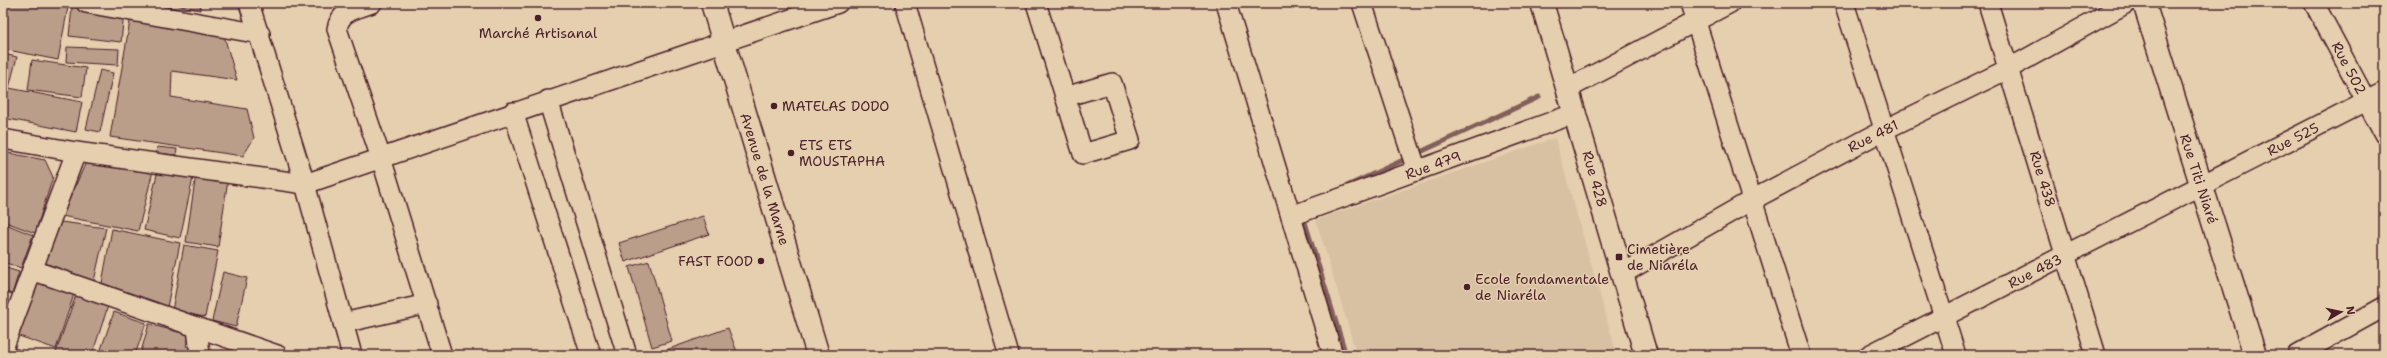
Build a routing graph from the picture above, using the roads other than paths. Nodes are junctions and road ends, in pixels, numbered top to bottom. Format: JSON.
{"nodes":[{"id":1,"x":86,"y":3,"type":"edge"},
{"id":2,"x":249,"y":3,"type":"edge"},
{"id":3,"x":372,"y":3,"type":"edge"},
{"id":4,"x":712,"y":3,"type":"edge"},
{"id":5,"x":838,"y":3,"type":"edge"},
{"id":6,"x":905,"y":3,"type":"edge"},
{"id":7,"x":1036,"y":3,"type":"edge"},
{"id":8,"x":1226,"y":3,"type":"edge"},
{"id":9,"x":1362,"y":3,"type":"edge"},
{"id":10,"x":1542,"y":3,"type":"edge"},
{"id":11,"x":1690,"y":3,"type":"edge"},
{"id":12,"x":1730,"y":3,"type":"edge"},
{"id":13,"x":1844,"y":3,"type":"edge"},
{"id":14,"x":1988,"y":3,"type":"edge"},
{"id":15,"x":2127,"y":3,"type":"edge"},
{"id":16,"x":2144,"y":3,"type":"edge"},
{"id":17,"x":2314,"y":3,"type":"edge"},
{"id":18,"x":1696,"y":21,"type":"junction"},
{"id":19,"x":260,"y":34,"type":"junction"},
{"id":20,"x":724,"y":41,"type":"junction"},
{"id":21,"x":2008,"y":69,"type":"junction"},
{"id":22,"x":1569,"y":88,"type":"junction"},
{"id":23,"x":2384,"y":92,"type":"edge"},
{"id":24,"x":1065,"y":97,"type":"dead end"},
{"id":25,"x":548,"y":100,"type":"junction"},
{"id":26,"x":2367,"y":102,"type":"junction"},
{"id":27,"x":513,"y":112,"type":"junction"},
{"id":28,"x":1576,"y":114,"type":"junction"},
{"id":29,"x":1884,"y":130,"type":"junction"},
{"id":30,"x":2384,"y":134,"type":"edge"},
{"id":31,"x":3,"y":139,"type":"edge"},
{"id":32,"x":76,"y":152,"type":"junction"},
{"id":33,"x":381,"y":158,"type":"junction"},
{"id":34,"x":1417,"y":171,"type":"junction"},
{"id":35,"x":304,"y":184,"type":"junction"},
{"id":36,"x":2202,"y":186,"type":"junction"},
{"id":37,"x":1752,"y":200,"type":"junction"},
{"id":38,"x":1291,"y":216,"type":"junction"},
{"id":39,"x":2067,"y":255,"type":"junction"},
{"id":40,"x":32,"y":270,"type":"junction"},
{"id":41,"x":1622,"y":274,"type":"junction"},
{"id":42,"x":427,"y":304,"type":"junction"},
{"id":43,"x":2384,"y":307,"type":"edge"},
{"id":44,"x":1944,"y":317,"type":"junction"},
{"id":45,"x":343,"y":323,"type":"junction"},
{"id":46,"x":197,"y":327,"type":"junction"},
{"id":47,"x":3,"y":349,"type":"edge"},
{"id":48,"x":200,"y":355,"type":"edge"},
{"id":49,"x":277,"y":355,"type":"edge"},
{"id":50,"x":352,"y":355,"type":"edge"},
{"id":51,"x":442,"y":355,"type":"edge"},
{"id":52,"x":591,"y":355,"type":"edge"},
{"id":53,"x":627,"y":355,"type":"edge"},
{"id":54,"x":818,"y":355,"type":"edge"},
{"id":55,"x":1009,"y":355,"type":"edge"},
{"id":56,"x":1333,"y":355,"type":"edge"},
{"id":57,"x":1646,"y":355,"type":"edge"},
{"id":58,"x":1801,"y":355,"type":"edge"},
{"id":59,"x":1868,"y":355,"type":"edge"},
{"id":60,"x":1956,"y":355,"type":"edge"},
{"id":61,"x":2096,"y":355,"type":"edge"},
{"id":62,"x":2255,"y":355,"type":"edge"},
{"id":63,"x":2297,"y":355,"type":"edge"}],
"edges":[{"from":1,"to":19,"type":"street"},
{"from":2,"to":19,"type":"street"},
{"from":3,"to":33,"type":"street"},
{"from":4,"to":20,"type":"street","name":"Avenue de la Marne"},
{"from":5,"to":20,"type":"street"},
{"from":6,"to":55,"type":"street"},
{"from":7,"to":24,"type":"street"},
{"from":8,"to":38,"type":"street"},
{"from":9,"to":34,"type":"street"},
{"from":10,"to":22,"type":"street","name":"Rue 428"},
{"from":11,"to":18,"type":"street"},
{"from":12,"to":18,"type":"street"},
{"from":13,"to":29,"type":"street"},
{"from":14,"to":21,"type":"street","name":"Rue 438"},
{"from":15,"to":21,"type":"street","name":"Rue 481"},
{"from":16,"to":36,"type":"street","name":"Rue Titi Niaré"},
{"from":17,"to":26,"type":"street","name":"Rue 502"},
{"from":18,"to":22,"type":"street"},
{"from":18,"to":37,"type":"street"},
{"from":19,"to":35,"type":"street"},
{"from":20,"to":25,"type":"street"},
{"from":20,"to":54,"type":"street","name":"Avenue de la Marne"},
{"from":21,"to":29,"type":"street","name":"Rue 481"},
{"from":21,"to":39,"type":"street","name":"Rue 438"},
{"from":22,"to":28,"type":"street","name":"Rue 428"},
{"from":23,"to":26,"type":"street","name":"Rue 525"},
{"from":25,"to":27,"type":"street"},
{"from":25,"to":53,"type":"street"},
{"from":26,"to":30,"type":"street","name":"Rue 502"},
{"from":26,"to":36,"type":"street","name":"Rue 525"},
{"from":27,"to":33,"type":"street"},
{"from":27,"to":52,"type":"street"},
{"from":28,"to":34,"type":"street","name":"Rue 479"},
{"from":28,"to":41,"type":"street","name":"Rue 428"},
{"from":29,"to":37,"type":"street","name":"Rue 481"},
{"from":29,"to":44,"type":"street"},
{"from":31,"to":32,"type":"street"},
{"from":32,"to":35,"type":"street"},
{"from":32,"to":40,"type":"street"},
{"from":33,"to":35,"type":"street"},
{"from":33,"to":42,"type":"street"},
{"from":34,"to":38,"type":"street","name":"Rue 479"},
{"from":35,"to":45,"type":"street"},
{"from":36,"to":39,"type":"street","name":"Rue 483"},
{"from":36,"to":62,"type":"street","name":"Rue Titi Niaré"},
{"from":37,"to":41,"type":"street","name":"Rue 481"},
{"from":37,"to":58,"type":"street"},
{"from":38,"to":56,"type":"street"},
{"from":39,"to":44,"type":"street","name":"Rue 483"},
{"from":39,"to":61,"type":"street","name":"Rue 438"},
{"from":40,"to":46,"type":"street"},
{"from":40,"to":47,"type":"street"},
{"from":41,"to":57,"type":"street","name":"Rue 428"},
{"from":42,"to":45,"type":"street"},
{"from":42,"to":51,"type":"street"},
{"from":43,"to":63,"type":"street"},
{"from":44,"to":59,"type":"street","name":"Rue 483"},
{"from":44,"to":60,"type":"street"},
{"from":45,"to":50,"type":"street"},
{"from":46,"to":48,"type":"street"},
{"from":46,"to":49,"type":"street"}]}
